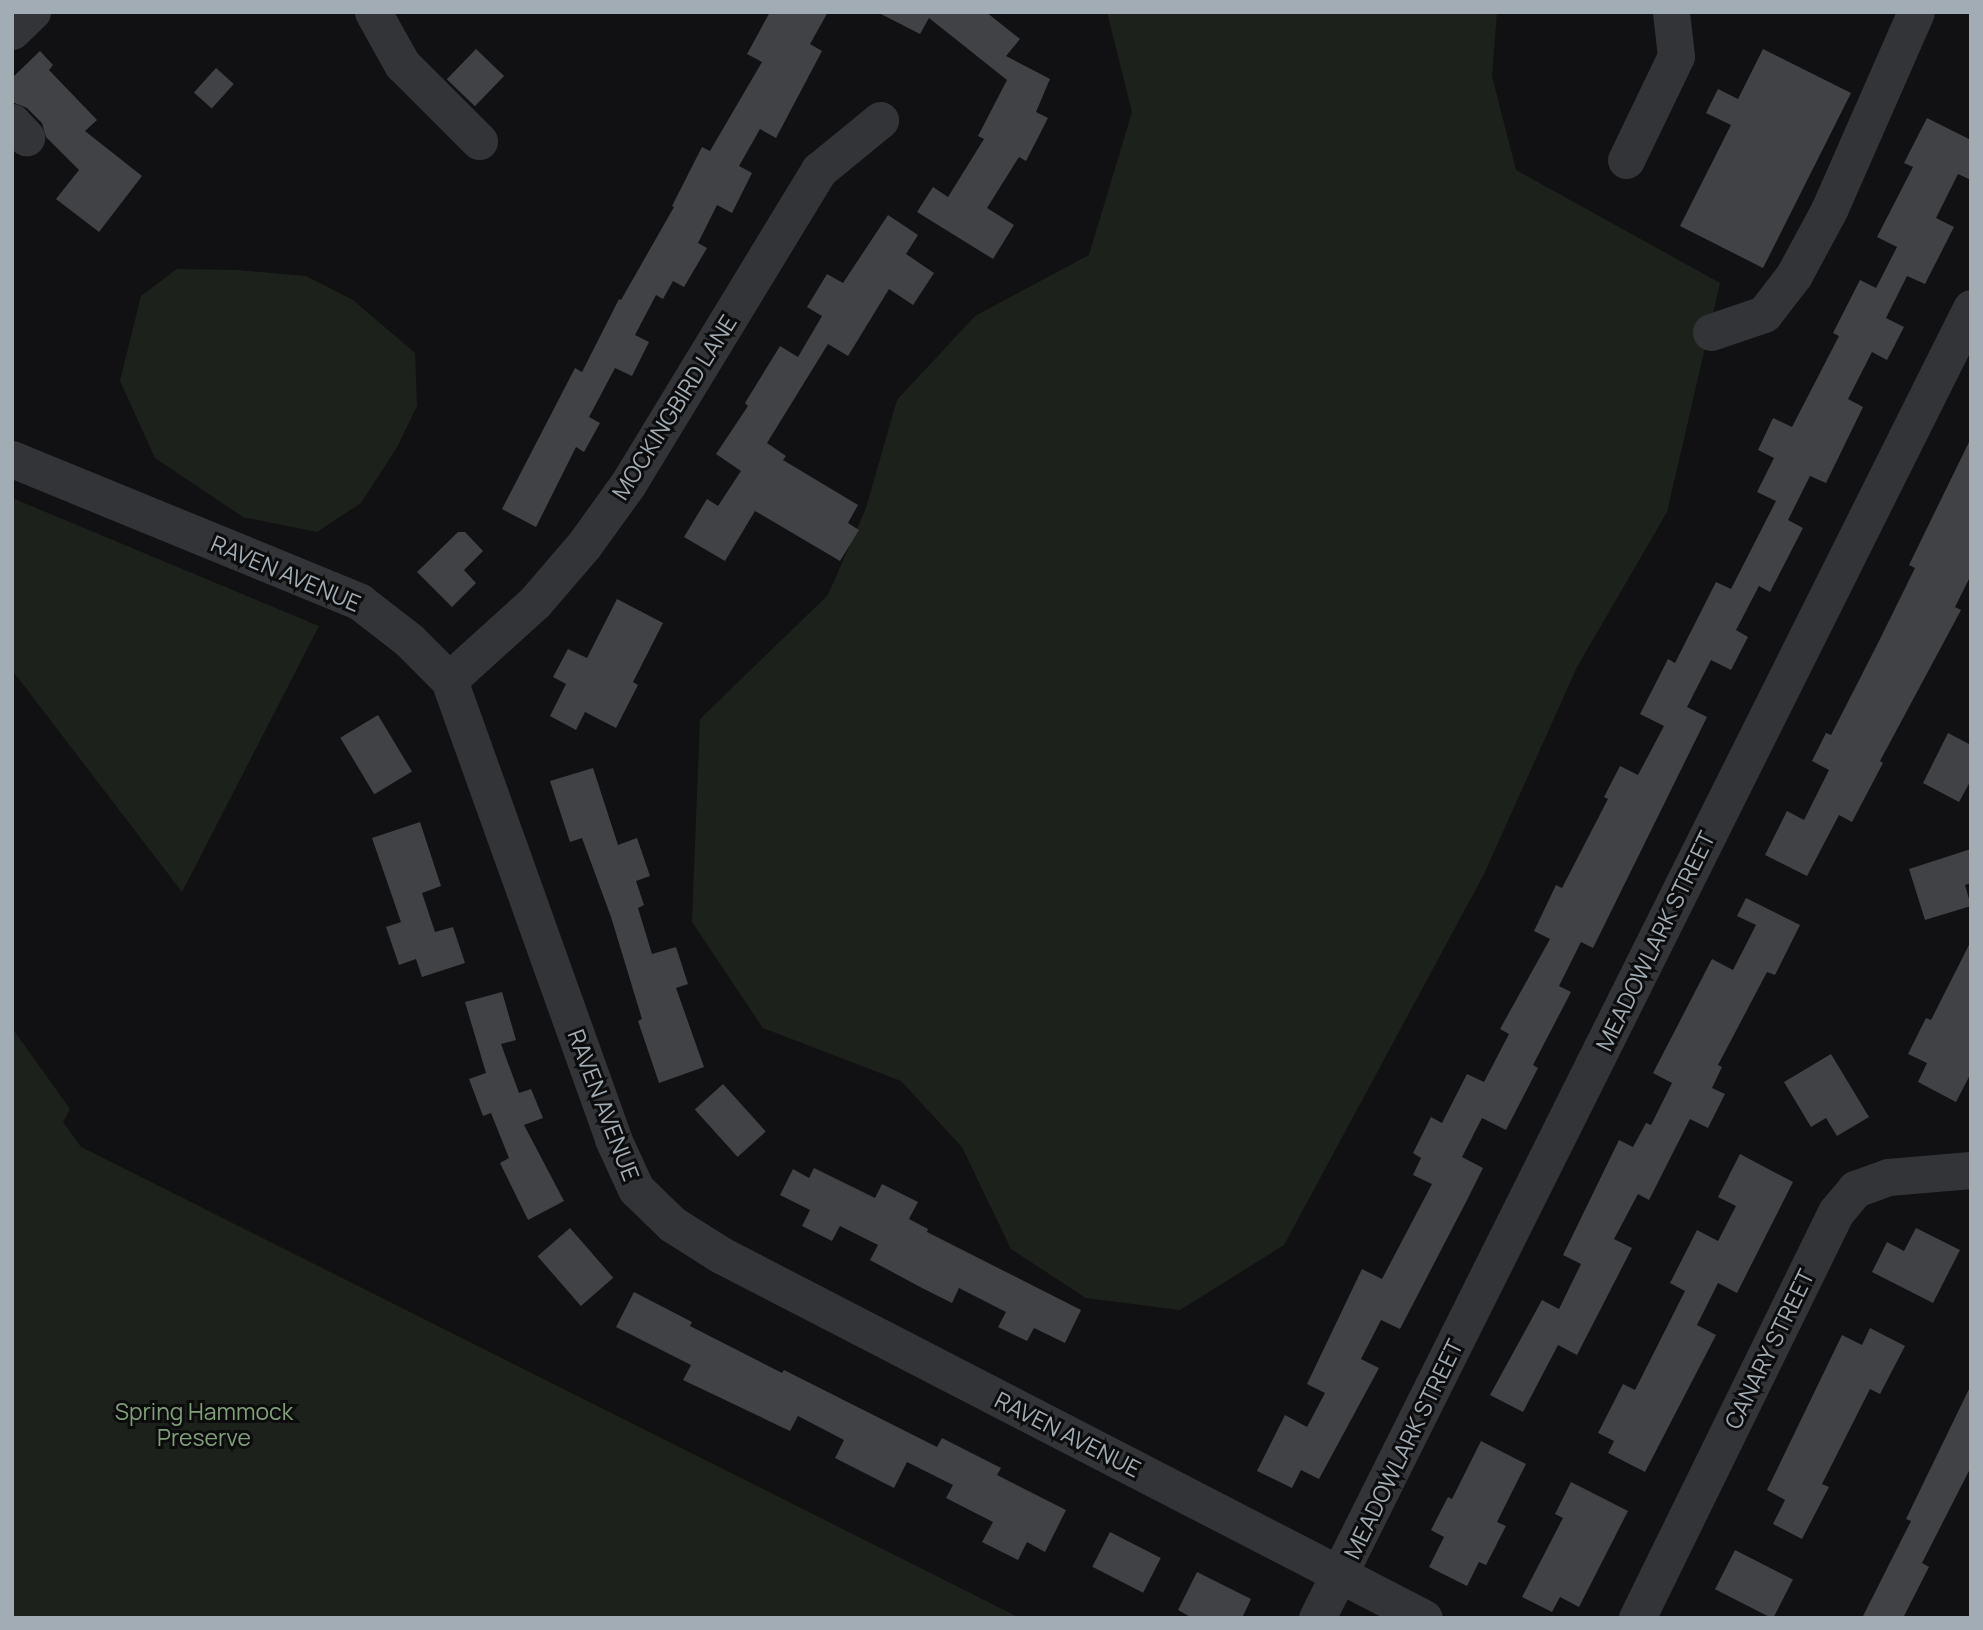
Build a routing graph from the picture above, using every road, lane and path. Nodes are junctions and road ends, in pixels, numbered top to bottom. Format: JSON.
{"nodes":[{"id":1,"x":32,"y":12,"type":"edge"},
{"id":2,"x":373,"y":12,"type":"edge"},
{"id":3,"x":1671,"y":12,"type":"edge"},
{"id":4,"x":1916,"y":12,"type":"edge"},
{"id":5,"x":12,"y":31,"type":"edge"},
{"id":6,"x":880,"y":120,"type":"dead end"},
{"id":7,"x":479,"y":141,"type":"dead end"},
{"id":8,"x":1626,"y":160,"type":"dead end"},
{"id":9,"x":1971,"y":308,"type":"edge"},
{"id":10,"x":1711,"y":332,"type":"dead end"},
{"id":11,"x":12,"y":459,"type":"edge"},
{"id":12,"x":449,"y":680,"type":"junction"},
{"id":13,"x":1971,"y":1170,"type":"edge"},
{"id":14,"x":1340,"y":1575,"type":"junction"},
{"id":15,"x":1317,"y":1618,"type":"edge"},
{"id":16,"x":1424,"y":1618,"type":"edge"},
{"id":17,"x":1637,"y":1618,"type":"edge"}],
"edges":[{"from":1,"to":5,"type":"street"},
{"from":2,"to":7,"type":"street"},
{"from":3,"to":8,"type":"street"},
{"from":4,"to":10,"type":"street"},
{"from":6,"to":12,"type":"street","name":"MOCKINGBIRD LANE"},
{"from":9,"to":14,"type":"street","name":"MEADOWLARK STREET"},
{"from":11,"to":12,"type":"street","name":"RAVEN AVENUE"},
{"from":12,"to":14,"type":"street","name":"RAVEN AVENUE"},
{"from":13,"to":17,"type":"street","name":"CANARY STREET"},
{"from":14,"to":15,"type":"street","name":"MEADOWLARK STREET"},
{"from":14,"to":16,"type":"street","name":"RAVEN AVENUE"}]}
